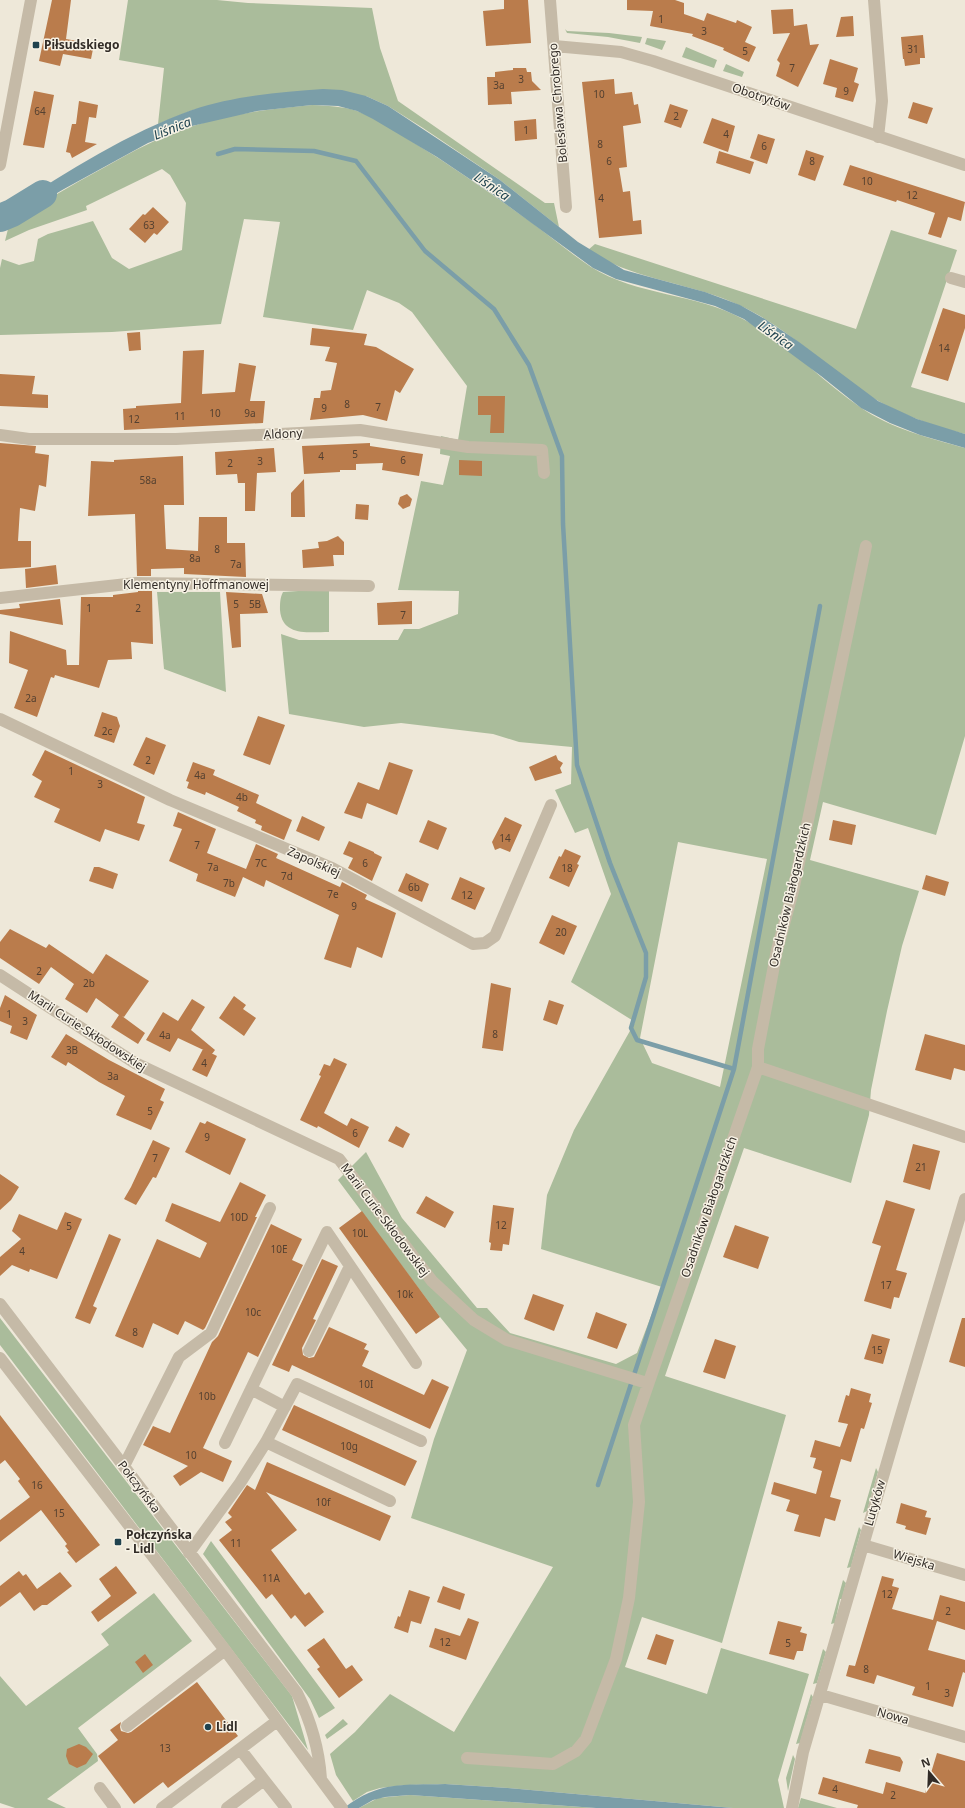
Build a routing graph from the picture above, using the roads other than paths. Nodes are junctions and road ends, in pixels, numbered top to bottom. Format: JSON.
{"nodes":[{"id":1,"x":31,"y":0,"type":"edge"},
{"id":2,"x":550,"y":0,"type":"edge"},
{"id":3,"x":874,"y":0,"type":"edge"},
{"id":4,"x":554,"y":46,"type":"junction"},
{"id":5,"x":878,"y":137,"type":"junction"},
{"id":6,"x":0,"y":164,"type":"edge"},
{"id":7,"x":965,"y":165,"type":"edge"},
{"id":8,"x":566,"y":207,"type":"dead end"},
{"id":9,"x":951,"y":278,"type":"dead end"},
{"id":10,"x":965,"y":282,"type":"edge"},
{"id":11,"x":0,"y":435,"type":"edge"},
{"id":12,"x":544,"y":473,"type":"dead end"},
{"id":13,"x":866,"y":546,"type":"dead end"},
{"id":14,"x":369,"y":586,"type":"dead end"},
{"id":15,"x":0,"y":598,"type":"edge"},
{"id":16,"x":0,"y":719,"type":"edge"},
{"id":17,"x":551,"y":805,"type":"dead end"},
{"id":18,"x":0,"y":975,"type":"edge"},
{"id":19,"x":758,"y":1067,"type":"junction"},
{"id":20,"x":965,"y":1138,"type":"edge"},
{"id":21,"x":965,"y":1199,"type":"edge"},
{"id":22,"x":270,"y":1208,"type":"dead end"},
{"id":23,"x":350,"y":1266,"type":"junction"},
{"id":24,"x":0,"y":1304,"type":"edge"},
{"id":25,"x":309,"y":1351,"type":"dead end"},
{"id":26,"x":0,"y":1358,"type":"edge"},
{"id":27,"x":416,"y":1364,"type":"dead end"},
{"id":28,"x":643,"y":1382,"type":"junction"},
{"id":29,"x":251,"y":1390,"type":"junction"},
{"id":30,"x":285,"y":1407,"type":"junction"},
{"id":31,"x":421,"y":1441,"type":"dead end"},
{"id":32,"x":266,"y":1442,"type":"junction"},
{"id":33,"x":225,"y":1443,"type":"dead end"},
{"id":34,"x":124,"y":1466,"type":"junction"},
{"id":35,"x":390,"y":1501,"type":"dead end"},
{"id":36,"x":863,"y":1544,"type":"junction"},
{"id":37,"x":189,"y":1553,"type":"junction"},
{"id":38,"x":965,"y":1575,"type":"edge"},
{"id":39,"x":225,"y":1650,"type":"junction"},
{"id":40,"x":821,"y":1695,"type":"junction"},
{"id":41,"x":277,"y":1721,"type":"junction"},
{"id":42,"x":127,"y":1726,"type":"dead end"},
{"id":43,"x":965,"y":1737,"type":"edge"},
{"id":44,"x":240,"y":1749,"type":"junction"},
{"id":45,"x":467,"y":1758,"type":"dead end"},
{"id":46,"x":321,"y":1779,"type":"junction"},
{"id":47,"x":264,"y":1780,"type":"junction"},
{"id":48,"x":100,"y":1788,"type":"dead end"},
{"id":49,"x":339,"y":1804,"type":"edge"},
{"id":50,"x":115,"y":1808,"type":"edge"},
{"id":51,"x":162,"y":1808,"type":"edge"},
{"id":52,"x":227,"y":1808,"type":"edge"},
{"id":53,"x":286,"y":1808,"type":"edge"},
{"id":54,"x":792,"y":1808,"type":"edge"}],
"edges":[{"from":1,"to":6,"type":"street"},
{"from":2,"to":4,"type":"street","name":"Bolesława Chrobrego"},
{"from":3,"to":5,"type":"street"},
{"from":4,"to":5,"type":"street","name":"Obotrytów"},
{"from":4,"to":8,"type":"street","name":"Bolesława Chrobrego"},
{"from":5,"to":7,"type":"street","name":"Obotrytów"},
{"from":9,"to":10,"type":"street"},
{"from":11,"to":12,"type":"street","name":"Aldony"},
{"from":13,"to":19,"type":"street","name":"Osadników Białogardzkich"},
{"from":14,"to":15,"type":"street","name":"Klementyny Hoffmanowej"},
{"from":16,"to":17,"type":"street","name":"Zapolskiej"},
{"from":18,"to":28,"type":"street","name":"Marii Curie-Skłodowskiej"},
{"from":19,"to":20,"type":"street"},
{"from":19,"to":28,"type":"street","name":"Osadników Białogardzkich"},
{"from":21,"to":36,"type":"street","name":"Lutyków"},
{"from":22,"to":34,"type":"street"},
{"from":23,"to":25,"type":"street"},
{"from":23,"to":27,"type":"street"},
{"from":23,"to":29,"type":"street"},
{"from":24,"to":34,"type":"street","name":"Połczyńska"},
{"from":26,"to":39,"type":"street","name":"Połczyńska"},
{"from":28,"to":45,"type":"street","name":"Osadników Białogardzkich"},
{"from":29,"to":30,"type":"street"},
{"from":29,"to":33,"type":"street"},
{"from":30,"to":31,"type":"street"},
{"from":30,"to":32,"type":"street"},
{"from":32,"to":35,"type":"street"},
{"from":32,"to":37,"type":"street"},
{"from":34,"to":37,"type":"street","name":"Połczyńska"},
{"from":36,"to":38,"type":"street","name":"Wiejska"},
{"from":36,"to":40,"type":"street","name":"Lutyków"},
{"from":37,"to":46,"type":"street","name":"Połczyńska"},
{"from":39,"to":41,"type":"street","name":"Połczyńska"},
{"from":39,"to":42,"type":"street"},
{"from":40,"to":43,"type":"street","name":"Nowa"},
{"from":40,"to":54,"type":"street","name":"Lutyków"},
{"from":41,"to":44,"type":"street"},
{"from":41,"to":46,"type":"street","name":"Połczyńska"},
{"from":44,"to":47,"type":"street"},
{"from":44,"to":51,"type":"street"},
{"from":46,"to":49,"type":"street","name":"Połczyńska"},
{"from":47,"to":52,"type":"street"},
{"from":47,"to":53,"type":"street"},
{"from":48,"to":50,"type":"street"}]}
